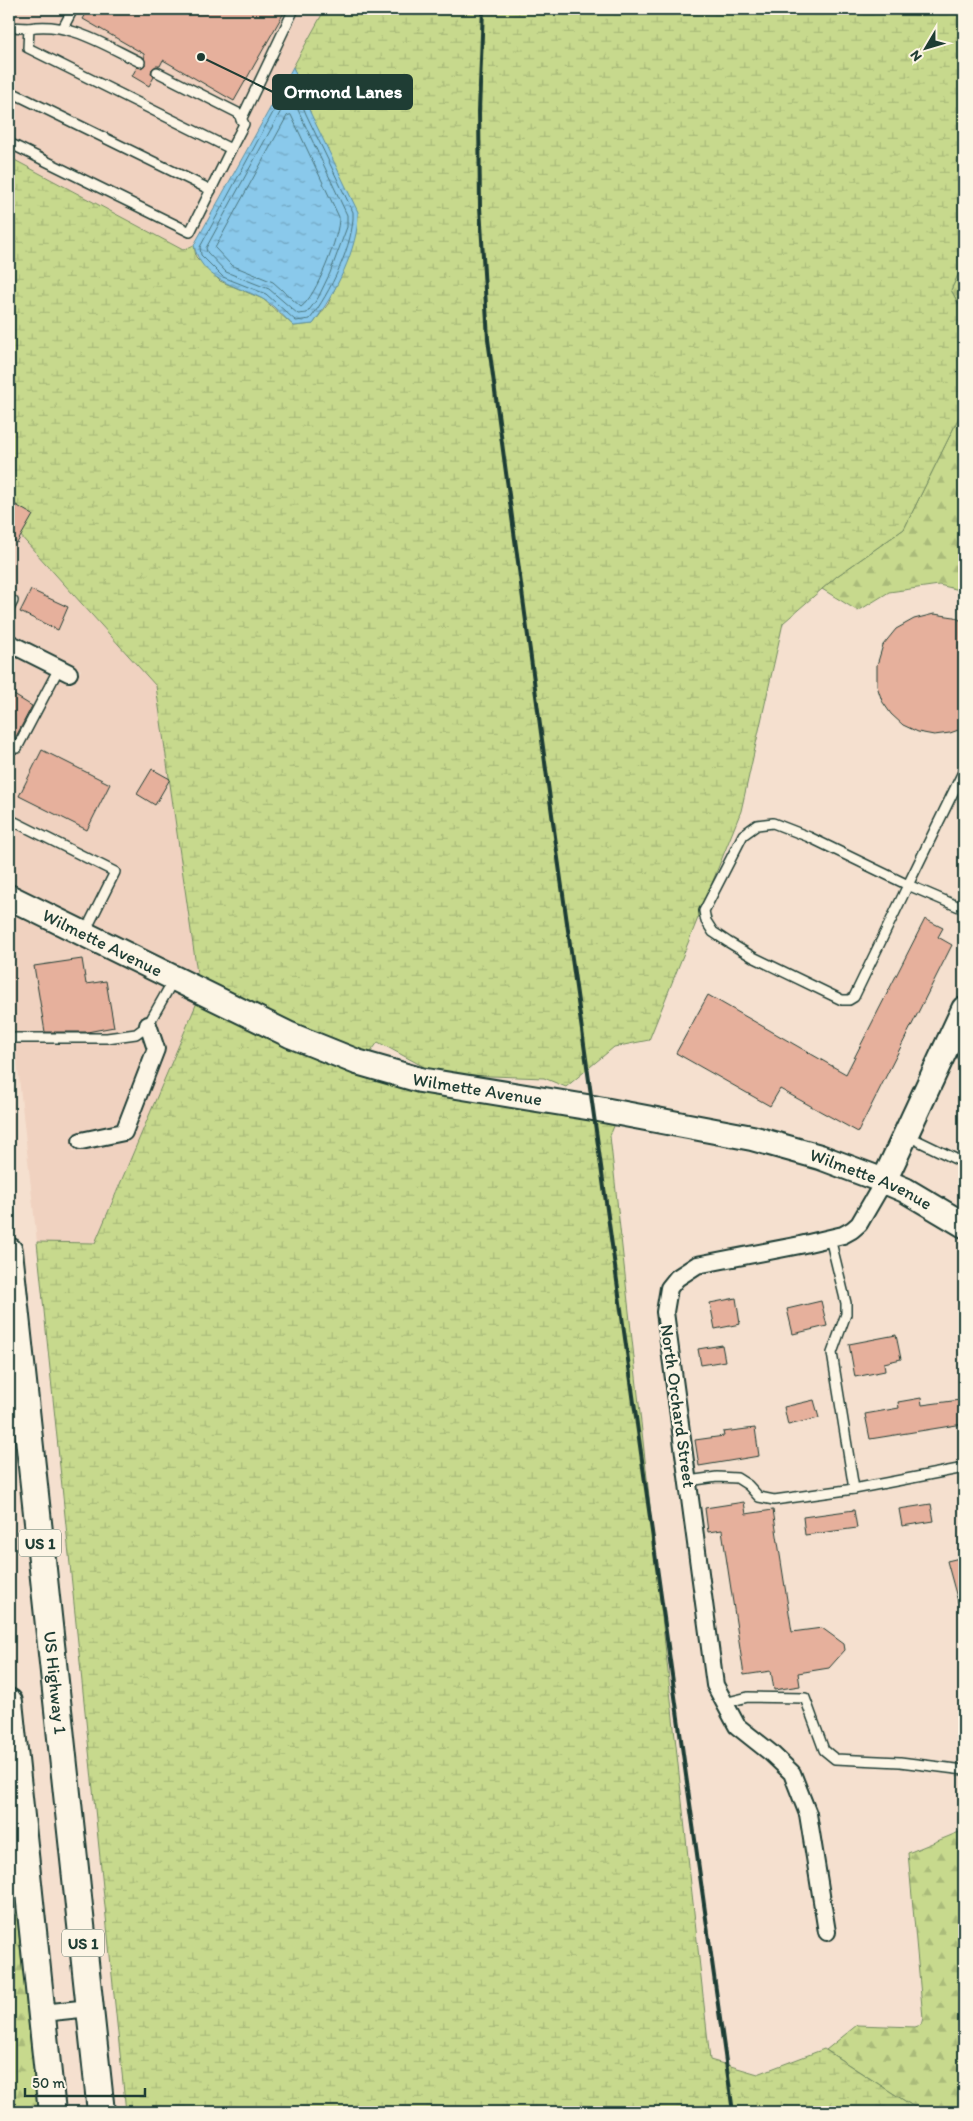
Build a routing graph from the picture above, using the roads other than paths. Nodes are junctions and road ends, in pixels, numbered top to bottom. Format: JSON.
{"nodes":[{"id":1,"x":73,"y":9,"type":"edge"},
{"id":2,"x":294,"y":9,"type":"edge"},
{"id":3,"x":9,"y":28,"type":"edge"},
{"id":4,"x":28,"y":28,"type":"junction"},
{"id":5,"x":63,"y":28,"type":"junction"},
{"id":6,"x":140,"y":62,"type":"dead end"},
{"id":7,"x":157,"y":72,"type":"dead end"},
{"id":8,"x":9,"y":91,"type":"edge"},
{"id":9,"x":239,"y":116,"type":"junction"},
{"id":10,"x":9,"y":143,"type":"edge"},
{"id":11,"x":231,"y":149,"type":"junction"},
{"id":12,"x":211,"y":190,"type":"junction"},
{"id":13,"x":9,"y":599,"type":"edge"},
{"id":14,"x":9,"y":609,"type":"edge"},
{"id":15,"x":9,"y":643,"type":"edge"},
{"id":16,"x":64,"y":671,"type":"joint"},
{"id":17,"x":17,"y":748,"type":"dead end"},
{"id":18,"x":964,"y":770,"type":"edge"},
{"id":19,"x":16,"y":822,"type":"dead end"},
{"id":20,"x":908,"y":885,"type":"junction"},
{"id":21,"x":9,"y":897,"type":"edge"},
{"id":22,"x":964,"y":909,"type":"edge"},
{"id":23,"x":84,"y":934,"type":"junction"},
{"id":24,"x":174,"y":979,"type":"junction"},
{"id":25,"x":964,"y":1009,"type":"edge"},
{"id":26,"x":148,"y":1025,"type":"junction"},
{"id":27,"x":9,"y":1038,"type":"edge"},
{"id":28,"x":906,"y":1135,"type":"junction"},
{"id":29,"x":81,"y":1141,"type":"dead end"},
{"id":30,"x":964,"y":1163,"type":"edge"},
{"id":31,"x":884,"y":1180,"type":"junction"},
{"id":32,"x":964,"y":1225,"type":"edge"},
{"id":33,"x":830,"y":1238,"type":"junction"},
{"id":34,"x":9,"y":1251,"type":"edge"},
{"id":35,"x":12,"y":1304,"type":"edge"},
{"id":36,"x":964,"y":1468,"type":"edge"},
{"id":37,"x":688,"y":1481,"type":"junction"},
{"id":38,"x":854,"y":1489,"type":"junction"},
{"id":39,"x":9,"y":1702,"type":"edge"},
{"id":40,"x":724,"y":1703,"type":"junction"},
{"id":41,"x":964,"y":1770,"type":"edge"},
{"id":42,"x":827,"y":1932,"type":"dead end"},
{"id":43,"x":90,"y":2008,"type":"junction"},
{"id":44,"x":42,"y":2013,"type":"junction"},
{"id":45,"x":52,"y":2112,"type":"edge"},
{"id":46,"x":101,"y":2112,"type":"edge"}],
"edges":[{"from":1,"to":5,"type":"lane"},
{"from":2,"to":9,"type":"lane"},
{"from":3,"to":4,"type":"lane"},
{"from":4,"to":5,"type":"lane"},
{"from":4,"to":11,"type":"lane"},
{"from":5,"to":6,"type":"lane"},
{"from":7,"to":9,"type":"lane"},
{"from":8,"to":12,"type":"lane"},
{"from":9,"to":11,"type":"lane"},
{"from":10,"to":12,"type":"lane"},
{"from":11,"to":12,"type":"lane"},
{"from":13,"to":14,"type":"lane"},
{"from":15,"to":16,"type":"street"},
{"from":16,"to":17,"type":"lane"},
{"from":18,"to":20,"type":"lane"},
{"from":19,"to":23,"type":"lane"},
{"from":20,"to":20,"type":"lane"},
{"from":20,"to":22,"type":"lane"},
{"from":21,"to":23,"type":"street","name":"Wilmette Avenue"},
{"from":23,"to":24,"type":"street","name":"Wilmette Avenue"},
{"from":24,"to":26,"type":"lane"},
{"from":24,"to":31,"type":"street","name":"Wilmette Avenue"},
{"from":25,"to":28,"type":"street","name":"North Orchard Street"},
{"from":26,"to":27,"type":"lane"},
{"from":26,"to":29,"type":"street"},
{"from":28,"to":30,"type":"lane"},
{"from":28,"to":31,"type":"street","name":"North Orchard Street"},
{"from":31,"to":32,"type":"street","name":"Wilmette Avenue"},
{"from":31,"to":33,"type":"street","name":"North Orchard Street"},
{"from":33,"to":37,"type":"street","name":"North Orchard Street"},
{"from":33,"to":38,"type":"lane"},
{"from":34,"to":35,"type":"main road","name":"US Highway 1","number":"US 1"},
{"from":35,"to":43,"type":"main road","name":"US Highway 1","number":"US 1"},
{"from":36,"to":38,"type":"lane"},
{"from":37,"to":38,"type":"lane"},
{"from":37,"to":40,"type":"street","name":"North Orchard Street"},
{"from":39,"to":44,"type":"main road","number":"US 1"},
{"from":40,"to":41,"type":"lane"},
{"from":40,"to":42,"type":"street","name":"North Orchard Street"},
{"from":43,"to":44,"type":"street"},
{"from":43,"to":46,"type":"main road","name":"US Highway 1","number":"US 1"},
{"from":44,"to":45,"type":"main road","number":"US 1"}]}
